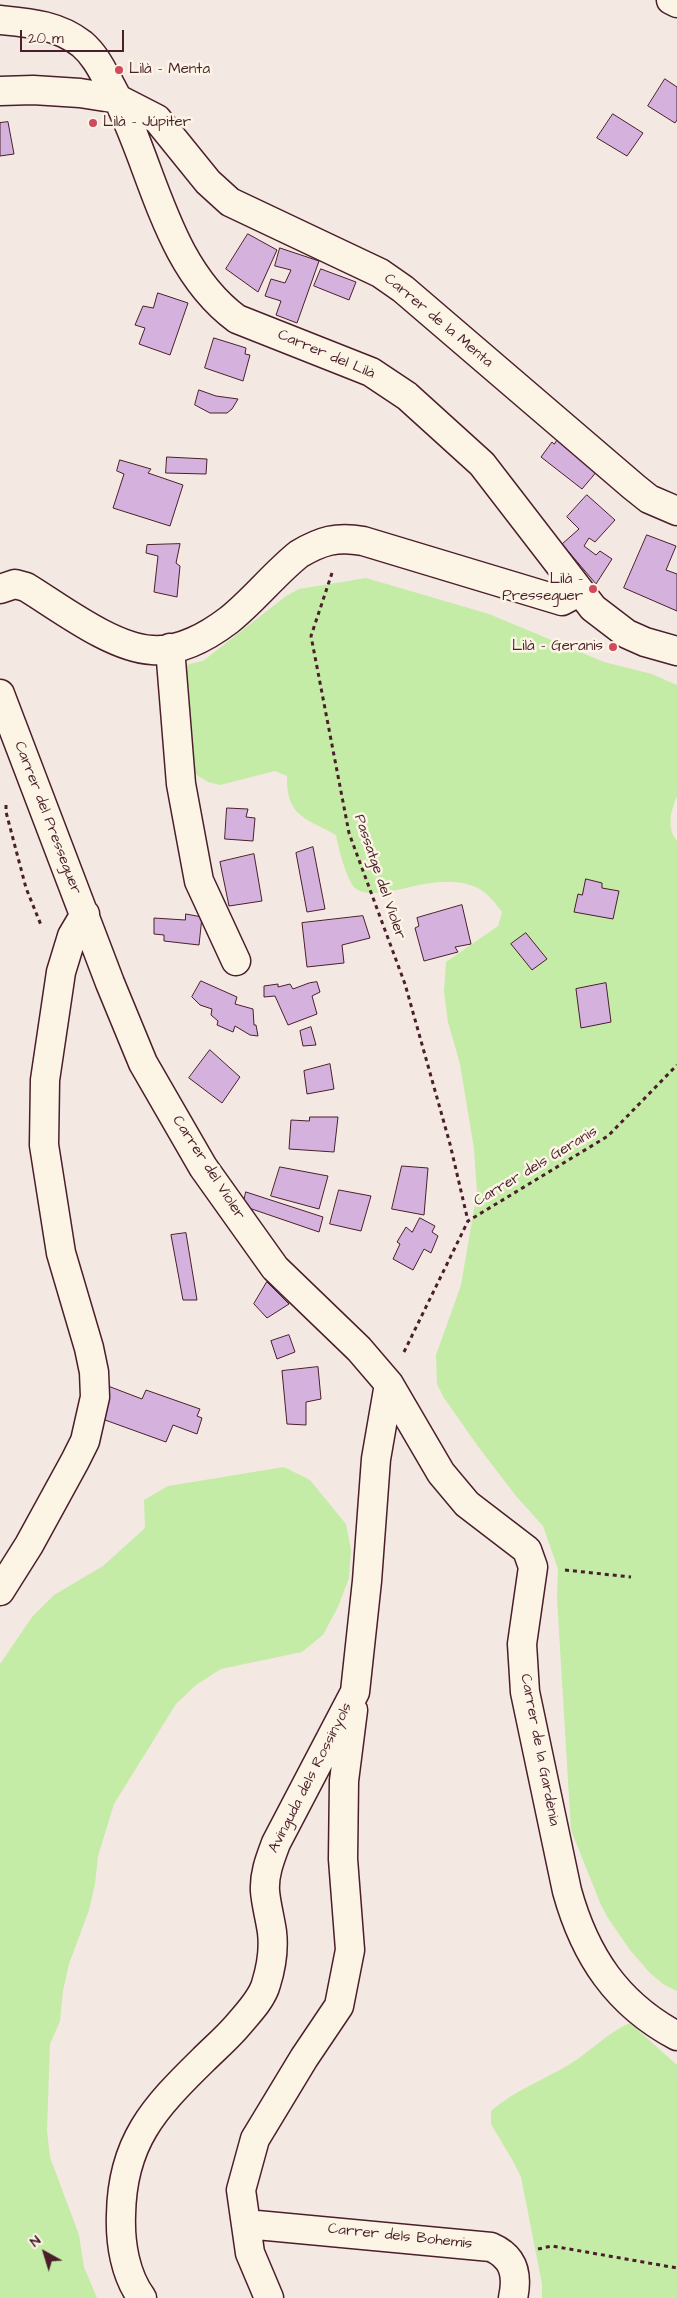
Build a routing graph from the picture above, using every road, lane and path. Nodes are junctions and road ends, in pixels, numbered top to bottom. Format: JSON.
{"nodes":[{"id":1,"x":671,"y":0,"type":"edge"},
{"id":2,"x":677,"y":3,"type":"edge"},
{"id":3,"x":0,"y":20,"type":"edge"},
{"id":4,"x":0,"y":91,"type":"edge"},
{"id":5,"x":118,"y":99,"type":"junction"},
{"id":6,"x":677,"y":511,"type":"edge"},
{"id":7,"x":344,"y":537,"type":"junction"},
{"id":8,"x":0,"y":589,"type":"edge"},
{"id":9,"x":579,"y":592,"type":"junction"},
{"id":10,"x":170,"y":648,"type":"junction"},
{"id":11,"x":677,"y":651,"type":"edge"},
{"id":12,"x":0,"y":694,"type":"edge"},
{"id":13,"x":6,"y":802,"type":"dead end"},
{"id":14,"x":85,"y":914,"type":"junction"},
{"id":15,"x":43,"y":928,"type":"dead end"},
{"id":16,"x":236,"y":961,"type":"dead end"},
{"id":17,"x":677,"y":1065,"type":"edge"},
{"id":18,"x":468,"y":1222,"type":"junction"},
{"id":19,"x":389,"y":1384,"type":"junction"},
{"id":20,"x":533,"y":1567,"type":"junction"},
{"id":21,"x":631,"y":1578,"type":"dead end"},
{"id":22,"x":0,"y":1591,"type":"edge"},
{"id":23,"x":355,"y":1692,"type":"junction"},
{"id":24,"x":677,"y":2036,"type":"edge"},
{"id":25,"x":246,"y":2224,"type":"junction"},
{"id":26,"x":552,"y":2246,"type":"dead end"},
{"id":27,"x":677,"y":2268,"type":"edge"},
{"id":28,"x":142,"y":2298,"type":"edge"},
{"id":29,"x":269,"y":2298,"type":"edge"},
{"id":30,"x":512,"y":2298,"type":"edge"}],
"edges":[{"from":1,"to":2,"type":"street"},
{"from":3,"to":5,"type":"street","name":"Carrer del Lilà"},
{"from":4,"to":5,"type":"street","name":"Carrer de la Menta"},
{"from":5,"to":6,"type":"street","name":"Carrer de la Menta"},
{"from":5,"to":9,"type":"street","name":"Carrer del Lilà"},
{"from":7,"to":9,"type":"street"},
{"from":7,"to":10,"type":"street"},
{"from":7,"to":18,"type":"path","name":"Passatge del Violer"},
{"from":8,"to":10,"type":"street"},
{"from":9,"to":11,"type":"street","name":"Carrer del Lilà"},
{"from":10,"to":16,"type":"street"},
{"from":12,"to":14,"type":"street","name":"Carrer del Presseguer"},
{"from":13,"to":15,"type":"path"},
{"from":14,"to":19,"type":"street","name":"Carrer del Violer"},
{"from":14,"to":22,"type":"street"},
{"from":17,"to":18,"type":"path","name":"Carrer dels Geranis"},
{"from":18,"to":19,"type":"path","name":"Carrer dels Geranis"},
{"from":19,"to":20,"type":"street"},
{"from":19,"to":23,"type":"street","name":"Avinguda dels Rossinyols"},
{"from":20,"to":21,"type":"path"},
{"from":20,"to":24,"type":"street","name":"Carrer de la Gardènia"},
{"from":23,"to":25,"type":"street"},
{"from":23,"to":28,"type":"street","name":"Avinguda dels Rossinyols"},
{"from":25,"to":29,"type":"street"},
{"from":25,"to":30,"type":"street","name":"Carrer dels Bohemis"},
{"from":26,"to":27,"type":"path"}]}
